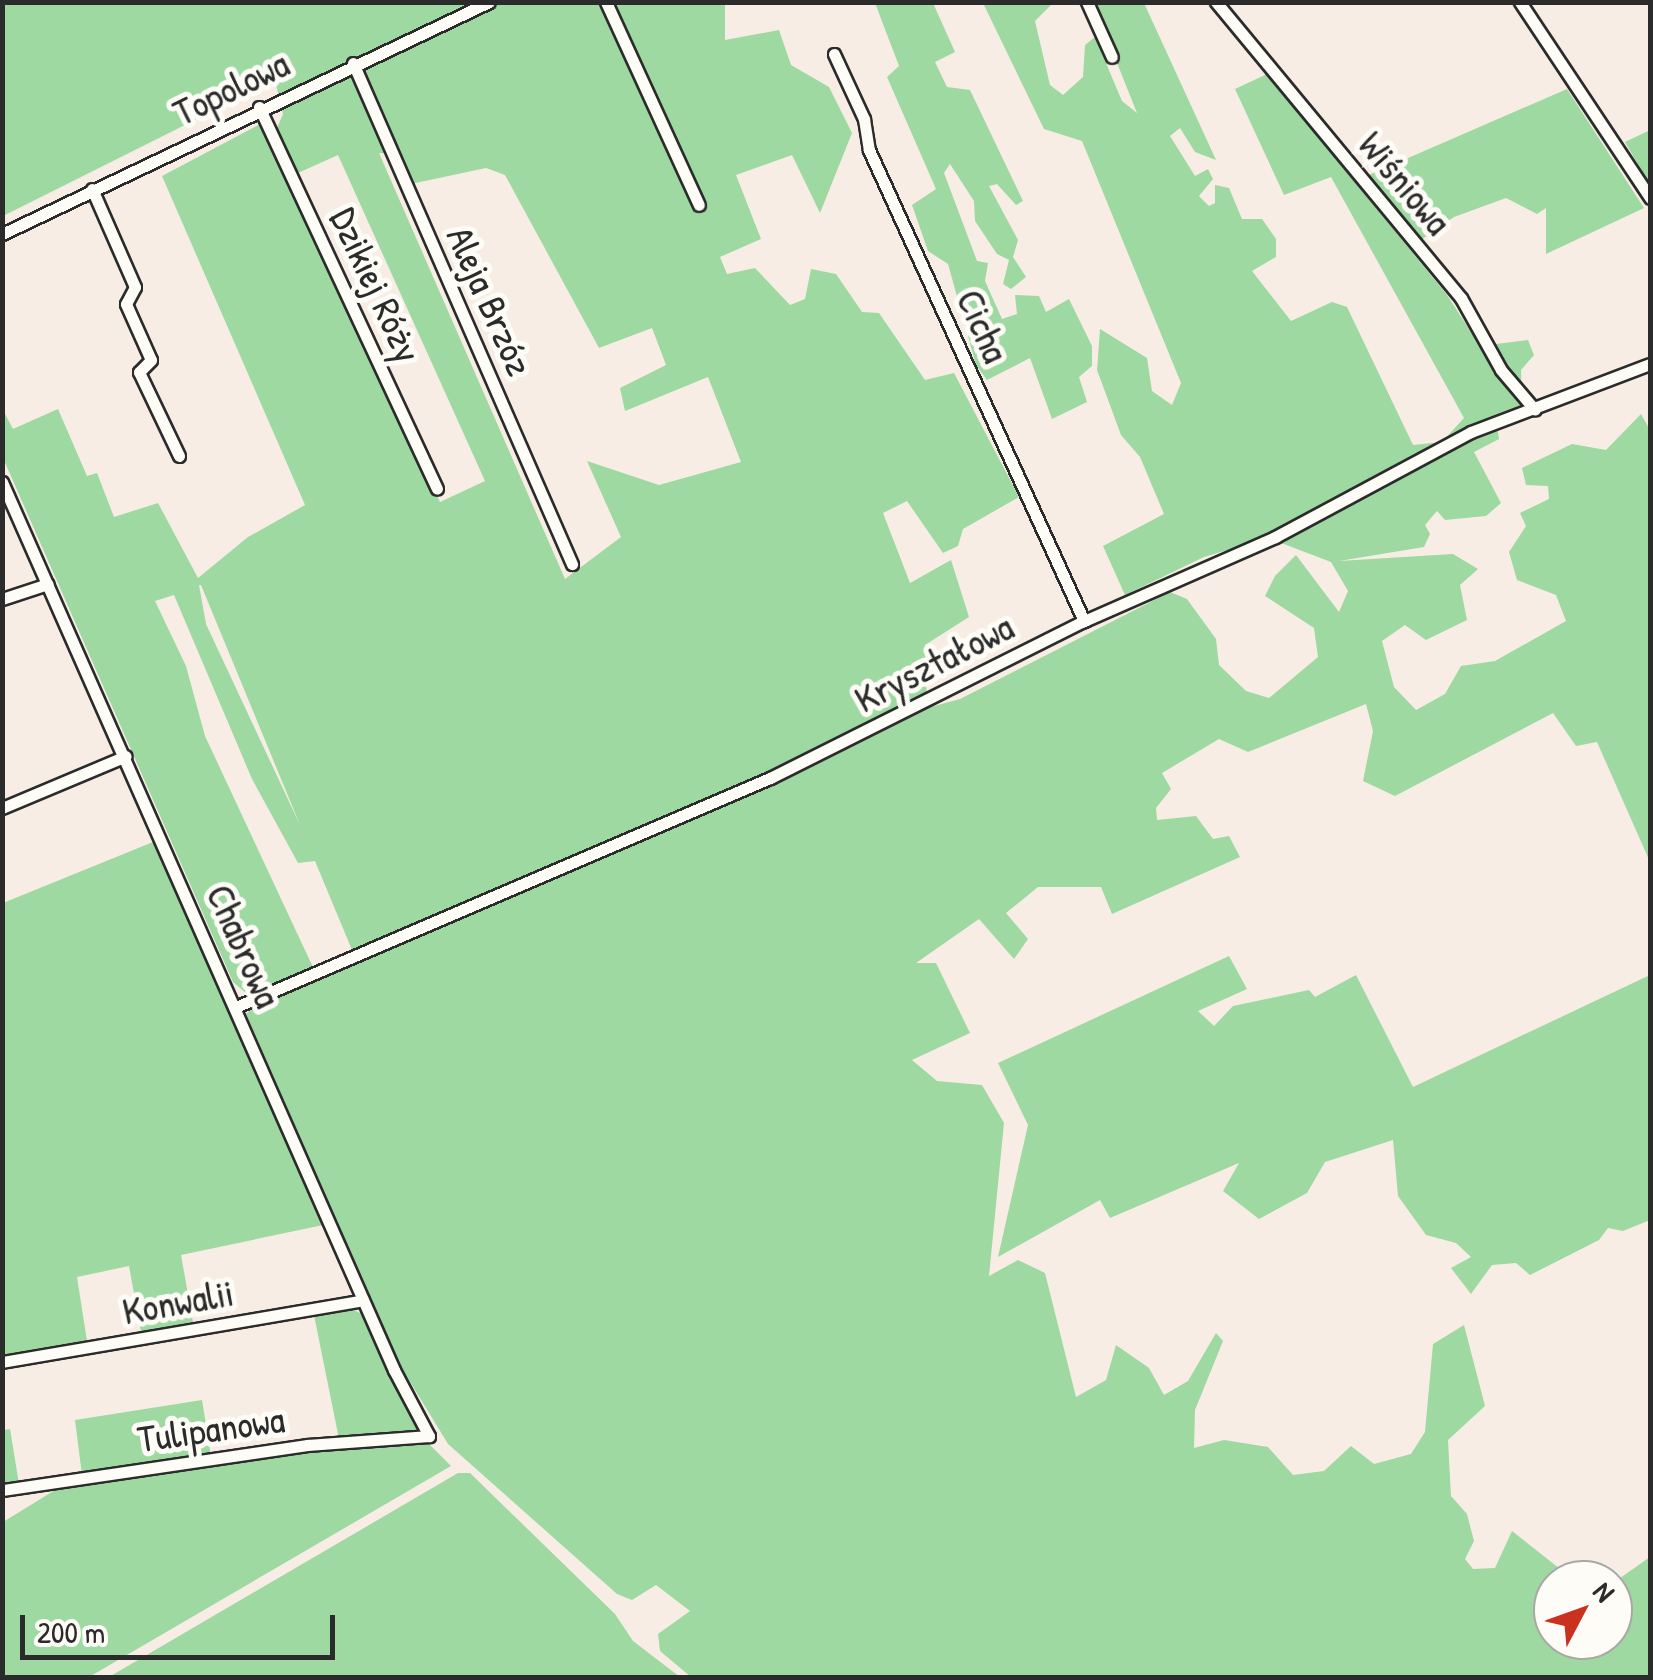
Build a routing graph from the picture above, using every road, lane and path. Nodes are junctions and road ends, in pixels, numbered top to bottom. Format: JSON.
{"nodes":[{"id":1,"x":489,"y":2,"type":"edge"},
{"id":2,"x":606,"y":2,"type":"edge"},
{"id":3,"x":1087,"y":2,"type":"edge"},
{"id":4,"x":1216,"y":2,"type":"edge"},
{"id":5,"x":1520,"y":2,"type":"edge"},
{"id":6,"x":834,"y":54,"type":"dead end"},
{"id":7,"x":1112,"y":56,"type":"dead end"},
{"id":8,"x":353,"y":63,"type":"junction"},
{"id":9,"x":259,"y":107,"type":"junction"},
{"id":10,"x":92,"y":190,"type":"junction"},
{"id":11,"x":1650,"y":198,"type":"edge"},
{"id":12,"x":699,"y":205,"type":"dead end"},
{"id":13,"x":2,"y":234,"type":"edge"},
{"id":14,"x":1650,"y":364,"type":"edge"},
{"id":15,"x":1535,"y":410,"type":"junction"},
{"id":16,"x":179,"y":456,"type":"dead end"},
{"id":17,"x":4,"y":489,"type":"edge"},
{"id":18,"x":437,"y":489,"type":"dead end"},
{"id":19,"x":572,"y":564,"type":"dead end"},
{"id":20,"x":48,"y":584,"type":"junction"},
{"id":21,"x":2,"y":599,"type":"edge"},
{"id":22,"x":1084,"y":621,"type":"junction"},
{"id":23,"x":126,"y":756,"type":"junction"},
{"id":24,"x":2,"y":808,"type":"edge"},
{"id":25,"x":238,"y":1006,"type":"junction"},
{"id":26,"x":363,"y":1300,"type":"junction"},
{"id":27,"x":2,"y":1362,"type":"edge"},
{"id":28,"x":429,"y":1436,"type":"joint"},
{"id":29,"x":2,"y":1490,"type":"edge"}],
"edges":[{"from":1,"to":8,"type":"street","name":"Topolowa"},
{"from":2,"to":12,"type":"street"},
{"from":3,"to":7,"type":"street"},
{"from":4,"to":15,"type":"street","name":"Wiśniowa"},
{"from":5,"to":11,"type":"street"},
{"from":6,"to":22,"type":"street","name":"Cicha"},
{"from":8,"to":9,"type":"street","name":"Topolowa"},
{"from":8,"to":19,"type":"street","name":"Aleja Brzóz"},
{"from":9,"to":10,"type":"street","name":"Topolowa"},
{"from":9,"to":18,"type":"street","name":"Dzikiej Róży"},
{"from":10,"to":13,"type":"street","name":"Topolowa"},
{"from":10,"to":16,"type":"street"},
{"from":14,"to":15,"type":"street","name":"Kryształowa"},
{"from":15,"to":22,"type":"street","name":"Kryształowa"},
{"from":17,"to":20,"type":"street","name":"Chabrowa"},
{"from":20,"to":21,"type":"street"},
{"from":20,"to":23,"type":"street","name":"Chabrowa"},
{"from":22,"to":25,"type":"street","name":"Kryształowa"},
{"from":23,"to":24,"type":"street"},
{"from":23,"to":25,"type":"street","name":"Chabrowa"},
{"from":25,"to":26,"type":"street","name":"Chabrowa"},
{"from":26,"to":27,"type":"street","name":"Konwalii"},
{"from":26,"to":28,"type":"street","name":"Chabrowa"},
{"from":28,"to":29,"type":"street","name":"Tulipanowa"}]}
